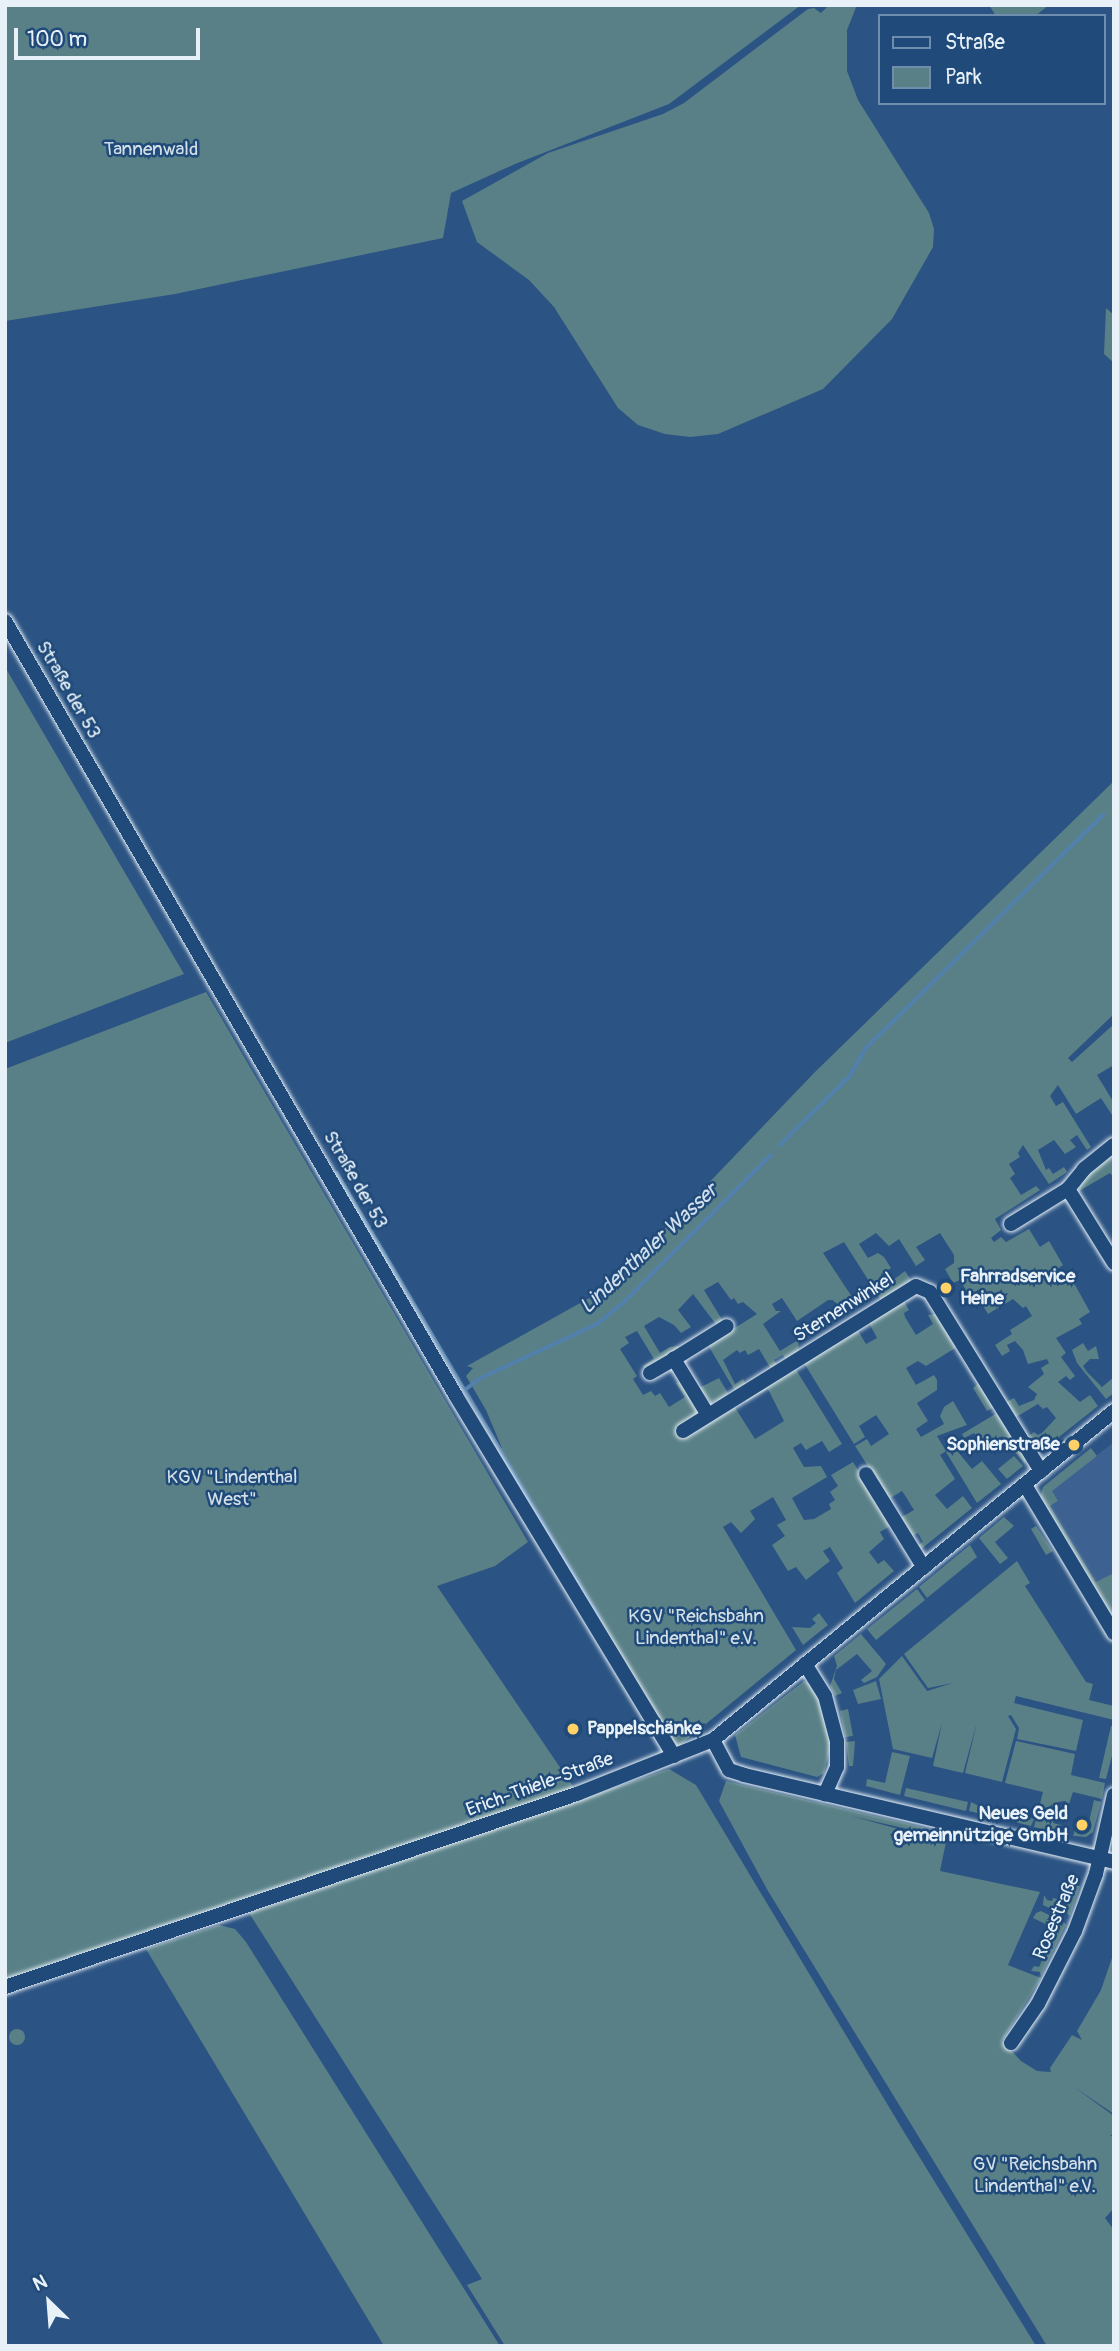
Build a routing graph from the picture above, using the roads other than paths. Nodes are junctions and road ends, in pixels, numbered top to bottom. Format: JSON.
{"nodes":[{"id":1,"x":5,"y":621,"type":"edge"},
{"id":2,"x":1114,"y":1145,"type":"edge"},
{"id":3,"x":1068,"y":1189,"type":"junction"},
{"id":4,"x":1011,"y":1224,"type":"dead end"},
{"id":5,"x":1114,"y":1263,"type":"edge"},
{"id":6,"x":727,"y":1326,"type":"dead end"},
{"id":7,"x":674,"y":1359,"type":"junction"},
{"id":8,"x":650,"y":1373,"type":"dead end"},
{"id":9,"x":1114,"y":1411,"type":"edge"},
{"id":10,"x":708,"y":1415,"type":"junction"},
{"id":11,"x":682,"y":1431,"type":"dead end"},
{"id":12,"x":1041,"y":1471,"type":"junction"},
{"id":13,"x":866,"y":1474,"type":"dead end"},
{"id":14,"x":1025,"y":1485,"type":"junction"},
{"id":15,"x":924,"y":1568,"type":"junction"},
{"id":16,"x":1114,"y":1633,"type":"edge"},
{"id":17,"x":805,"y":1664,"type":"junction"},
{"id":18,"x":713,"y":1740,"type":"junction"},
{"id":19,"x":674,"y":1756,"type":"junction"},
{"id":20,"x":825,"y":1794,"type":"junction"},
{"id":21,"x":1114,"y":1795,"type":"edge"},
{"id":22,"x":1106,"y":1860,"type":"edge"},
{"id":23,"x":5,"y":1987,"type":"edge"},
{"id":24,"x":1011,"y":2043,"type":"dead end"}],
"edges":[{"from":1,"to":19,"type":"street","name":"Straße der 53"},
{"from":2,"to":3,"type":"street"},
{"from":3,"to":4,"type":"street"},
{"from":3,"to":5,"type":"street"},
{"from":6,"to":7,"type":"street"},
{"from":7,"to":8,"type":"street"},
{"from":7,"to":10,"type":"street"},
{"from":9,"to":12,"type":"street","name":"Erich-Thiele-Straße"},
{"from":10,"to":11,"type":"street","name":"Sternenwinkel"},
{"from":10,"to":12,"type":"street","name":"Sternenwinkel"},
{"from":12,"to":14,"type":"street","name":"Erich-Thiele-Straße"},
{"from":13,"to":15,"type":"street"},
{"from":14,"to":15,"type":"street","name":"Erich-Thiele-Straße"},
{"from":14,"to":16,"type":"street"},
{"from":15,"to":17,"type":"street","name":"Erich-Thiele-Straße"},
{"from":17,"to":18,"type":"street","name":"Erich-Thiele-Straße"},
{"from":17,"to":20,"type":"street"},
{"from":18,"to":19,"type":"street","name":"Erich-Thiele-Straße"},
{"from":18,"to":20,"type":"street"},
{"from":19,"to":23,"type":"street","name":"Erich-Thiele-Straße"},
{"from":20,"to":22,"type":"street"},
{"from":21,"to":22,"type":"street","name":"Rosestraße"},
{"from":22,"to":24,"type":"street","name":"Rosestraße"}]}
